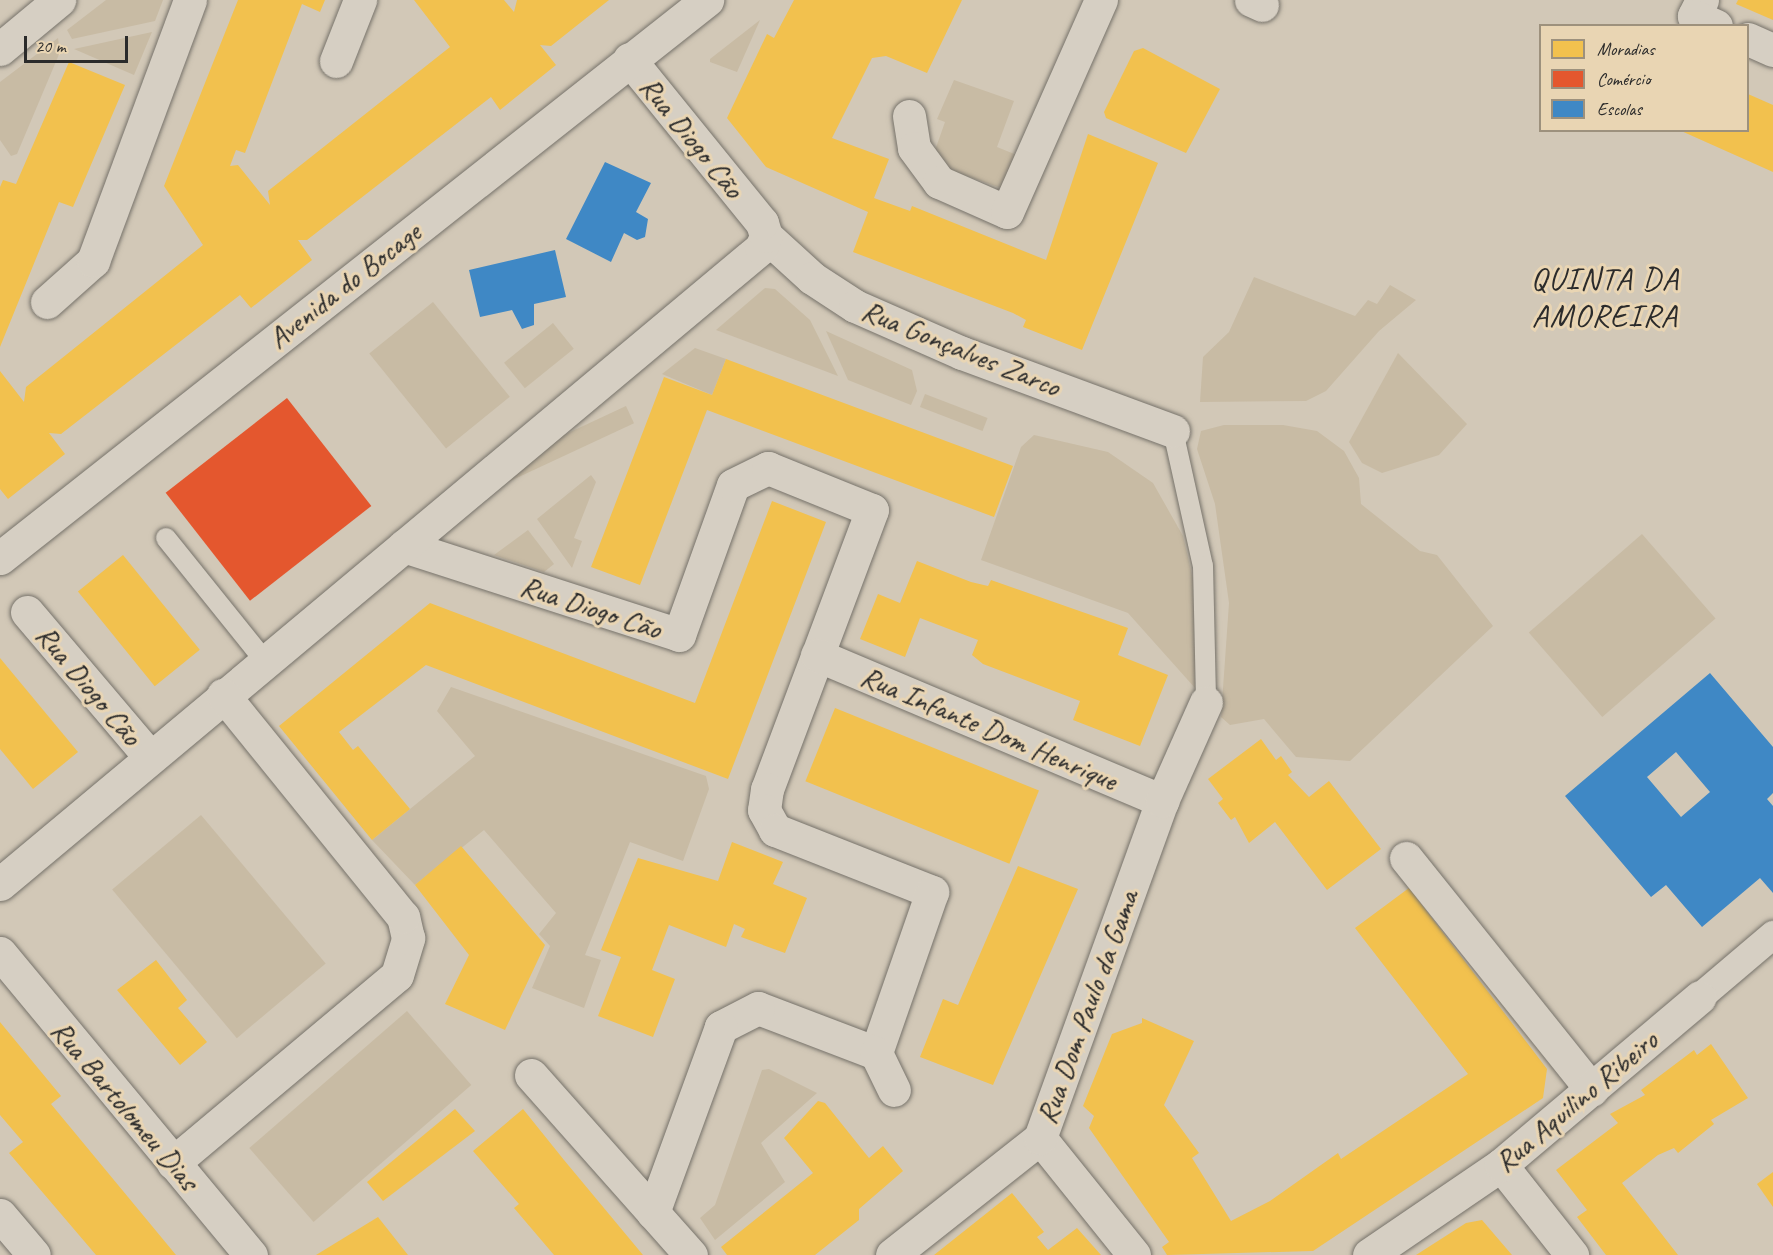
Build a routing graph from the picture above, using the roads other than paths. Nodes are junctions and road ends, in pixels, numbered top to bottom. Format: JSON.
{"nodes":[{"id":1,"x":59,"y":0,"type":"edge"},
{"id":2,"x":190,"y":0,"type":"edge"},
{"id":3,"x":360,"y":0,"type":"edge"},
{"id":4,"x":1101,"y":0,"type":"edge"},
{"id":5,"x":1702,"y":0,"type":"edge"},
{"id":6,"x":698,"y":4,"type":"edge"},
{"id":7,"x":1712,"y":24,"type":"edge"},
{"id":8,"x":1749,"y":39,"type":"edge"},
{"id":9,"x":0,"y":49,"type":"edge"},
{"id":10,"x":1773,"y":50,"type":"edge"},
{"id":11,"x":629,"y":59,"type":"junction"},
{"id":12,"x":336,"y":61,"type":"dead end"},
{"id":13,"x":909,"y":116,"type":"dead end"},
{"id":14,"x":766,"y":236,"type":"junction"},
{"id":15,"x":47,"y":302,"type":"dead end"},
{"id":16,"x":1173,"y":431,"type":"joint"},
{"id":17,"x":166,"y":538,"type":"dead end"},
{"id":18,"x":404,"y":546,"type":"junction"},
{"id":19,"x":0,"y":558,"type":"edge"},
{"id":20,"x":27,"y":612,"type":"dead end"},
{"id":21,"x":817,"y":655,"type":"junction"},
{"id":22,"x":265,"y":662,"type":"junction"},
{"id":23,"x":223,"y":695,"type":"junction"},
{"id":24,"x":1206,"y":702,"type":"joint"},
{"id":25,"x":150,"y":757,"type":"junction"},
{"id":26,"x":1161,"y":801,"type":"junction"},
{"id":27,"x":1406,"y":858,"type":"dead end"},
{"id":28,"x":3,"y":874,"type":"edge"},
{"id":29,"x":1773,"y":935,"type":"edge"},
{"id":30,"x":0,"y":953,"type":"edge"},
{"id":31,"x":1700,"y":997,"type":"joint"},
{"id":32,"x":876,"y":1053,"type":"junction"},
{"id":33,"x":531,"y":1075,"type":"dead end"},
{"id":34,"x":894,"y":1090,"type":"dead end"},
{"id":35,"x":1592,"y":1090,"type":"junction"},
{"id":36,"x":1041,"y":1138,"type":"junction"},
{"id":37,"x":172,"y":1163,"type":"junction"},
{"id":38,"x":1500,"y":1165,"type":"junction"},
{"id":39,"x":653,"y":1213,"type":"junction"},
{"id":40,"x":0,"y":1215,"type":"edge"},
{"id":41,"x":34,"y":1255,"type":"edge"},
{"id":42,"x":251,"y":1255,"type":"edge"},
{"id":43,"x":691,"y":1255,"type":"edge"},
{"id":44,"x":892,"y":1255,"type":"edge"},
{"id":45,"x":1134,"y":1255,"type":"edge"},
{"id":46,"x":1369,"y":1255,"type":"edge"},
{"id":47,"x":1572,"y":1255,"type":"edge"}],
"edges":[{"from":1,"to":9,"type":"street"},
{"from":2,"to":15,"type":"street"},
{"from":3,"to":12,"type":"street"},
{"from":4,"to":13,"type":"street"},
{"from":5,"to":7,"type":"street"},
{"from":6,"to":11,"type":"street","name":"Avenida do Bocage"},
{"from":8,"to":10,"type":"street"},
{"from":11,"to":14,"type":"street","name":"Rua Diogo Cão"},
{"from":11,"to":19,"type":"street","name":"Avenida do Bocage"},
{"from":14,"to":16,"type":"street","name":"Rua Gonçalves Zarco"},
{"from":14,"to":18,"type":"street","name":"Rua Diogo Cão"},
{"from":16,"to":24,"type":"lane"},
{"from":17,"to":22,"type":"lane"},
{"from":18,"to":21,"type":"street","name":"Rua Diogo Cão"},
{"from":18,"to":22,"type":"street","name":"Rua Diogo Cão"},
{"from":20,"to":25,"type":"street","name":"Rua Diogo Cão"},
{"from":21,"to":26,"type":"street","name":"Rua Infante Dom Henrique"},
{"from":21,"to":32,"type":"street"},
{"from":22,"to":23,"type":"street","name":"Rua Diogo Cão"},
{"from":23,"to":25,"type":"street","name":"Rua Diogo Cão"},
{"from":23,"to":37,"type":"street"},
{"from":24,"to":26,"type":"street","name":"Rua Dom Paulo da Gama"},
{"from":25,"to":28,"type":"street","name":"Rua Diogo Cão"},
{"from":26,"to":36,"type":"street","name":"Rua Dom Paulo da Gama"},
{"from":27,"to":35,"type":"street"},
{"from":29,"to":31,"type":"street","name":"Rua Aquilino Ribeiro"},
{"from":30,"to":37,"type":"street","name":"Rua Bartolomeu Dias"},
{"from":31,"to":35,"type":"street","name":"Rua Aquilino Ribeiro"},
{"from":32,"to":34,"type":"street"},
{"from":32,"to":39,"type":"street"},
{"from":33,"to":39,"type":"street"},
{"from":35,"to":38,"type":"street","name":"Rua Aquilino Ribeiro"},
{"from":36,"to":44,"type":"street","name":"Rua Dom Paulo da Gama"},
{"from":36,"to":45,"type":"street"},
{"from":37,"to":42,"type":"street","name":"Rua Bartolomeu Dias"},
{"from":38,"to":46,"type":"street","name":"Rua Aquilino Ribeiro"},
{"from":38,"to":47,"type":"street"},
{"from":39,"to":43,"type":"street"},
{"from":40,"to":41,"type":"street"}]}
